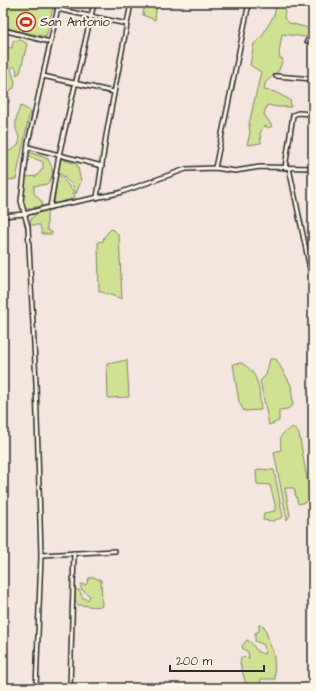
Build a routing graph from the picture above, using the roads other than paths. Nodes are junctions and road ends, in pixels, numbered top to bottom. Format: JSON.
{"nodes":[{"id":1,"x":59,"y":3,"type":"edge"},
{"id":2,"x":94,"y":3,"type":"edge"},
{"id":3,"x":131,"y":3,"type":"edge"},
{"id":4,"x":249,"y":3,"type":"edge"},
{"id":5,"x":306,"y":3,"type":"edge"},
{"id":6,"x":313,"y":4,"type":"edge"},
{"id":7,"x":57,"y":9,"type":"junction"},
{"id":8,"x":91,"y":16,"type":"junction"},
{"id":9,"x":127,"y":24,"type":"junction"},
{"id":10,"x":3,"y":30,"type":"edge"},
{"id":11,"x":308,"y":41,"type":"dead end"},
{"id":12,"x":50,"y":42,"type":"junction"},
{"id":13,"x":313,"y":42,"type":"edge"},
{"id":14,"x":43,"y":76,"type":"junction"},
{"id":15,"x":276,"y":76,"type":"dead end"},
{"id":16,"x":313,"y":79,"type":"edge"},
{"id":17,"x":75,"y":84,"type":"junction"},
{"id":18,"x":114,"y":92,"type":"junction"},
{"id":19,"x":313,"y":92,"type":"edge"},
{"id":20,"x":312,"y":114,"type":"edge"},
{"id":21,"x":28,"y":146,"type":"junction"},
{"id":22,"x":59,"y":155,"type":"junction"},
{"id":23,"x":102,"y":166,"type":"junction"},
{"id":24,"x":215,"y":168,"type":"junction"},
{"id":25,"x":287,"y":168,"type":"junction"},
{"id":26,"x":313,"y":168,"type":"edge"},
{"id":27,"x":97,"y":198,"type":"junction"},
{"id":28,"x":50,"y":207,"type":"junction"},
{"id":29,"x":24,"y":214,"type":"junction"},
{"id":30,"x":3,"y":216,"type":"edge"},
{"id":31,"x":313,"y":283,"type":"edge"},
{"id":32,"x":115,"y":551,"type":"dead end"},
{"id":33,"x":74,"y":553,"type":"junction"},
{"id":34,"x":41,"y":554,"type":"junction"},
{"id":35,"x":36,"y":688,"type":"edge"},
{"id":36,"x":70,"y":688,"type":"edge"}],
"edges":[{"from":1,"to":7,"type":"street"},
{"from":2,"to":8,"type":"street"},
{"from":3,"to":9,"type":"street"},
{"from":4,"to":24,"type":"street"},
{"from":5,"to":6,"type":"street"},
{"from":7,"to":8,"type":"street"},
{"from":7,"to":12,"type":"street"},
{"from":8,"to":9,"type":"street"},
{"from":8,"to":17,"type":"street"},
{"from":9,"to":18,"type":"street"},
{"from":10,"to":12,"type":"street"},
{"from":11,"to":13,"type":"street"},
{"from":12,"to":14,"type":"street"},
{"from":14,"to":17,"type":"street"},
{"from":14,"to":21,"type":"street"},
{"from":15,"to":16,"type":"street"},
{"from":17,"to":18,"type":"street"},
{"from":17,"to":22,"type":"street"},
{"from":18,"to":23,"type":"street"},
{"from":19,"to":20,"type":"street"},
{"from":20,"to":25,"type":"street"},
{"from":21,"to":22,"type":"street"},
{"from":21,"to":29,"type":"street"},
{"from":22,"to":23,"type":"street"},
{"from":22,"to":28,"type":"street"},
{"from":23,"to":27,"type":"street"},
{"from":24,"to":25,"type":"street"},
{"from":24,"to":27,"type":"street"},
{"from":25,"to":26,"type":"street"},
{"from":25,"to":31,"type":"street"},
{"from":27,"to":28,"type":"street"},
{"from":28,"to":29,"type":"street"},
{"from":29,"to":30,"type":"street"},
{"from":29,"to":34,"type":"street"},
{"from":32,"to":33,"type":"street"},
{"from":33,"to":34,"type":"street"},
{"from":33,"to":36,"type":"street"},
{"from":34,"to":35,"type":"street"}]}
